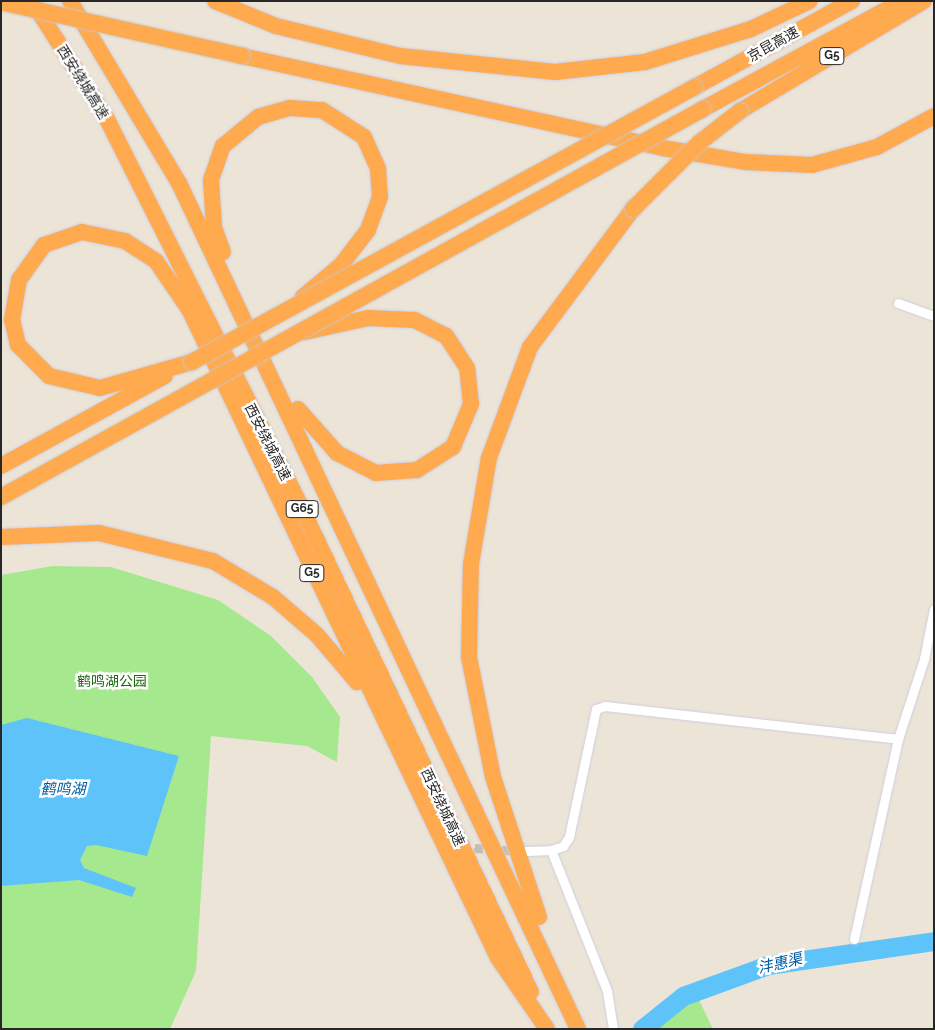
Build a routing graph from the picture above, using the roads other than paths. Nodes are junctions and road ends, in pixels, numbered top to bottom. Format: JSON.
{"nodes":[{"id":1,"x":32,"y":1,"type":"edge"},
{"id":2,"x":70,"y":1,"type":"edge"},
{"id":3,"x":215,"y":1,"type":"edge"},
{"id":4,"x":810,"y":1,"type":"edge"},
{"id":5,"x":852,"y":1,"type":"edge"},
{"id":6,"x":902,"y":1,"type":"edge"},
{"id":7,"x":924,"y":1,"type":"edge"},
{"id":8,"x":1,"y":2,"type":"edge"},
{"id":9,"x":934,"y":116,"type":"edge"},
{"id":10,"x":898,"y":303,"type":"dead end"},
{"id":11,"x":291,"y":308,"type":"junction"},
{"id":12,"x":245,"y":316,"type":"junction"},
{"id":13,"x":934,"y":316,"type":"edge"},
{"id":14,"x":297,"y":334,"type":"junction"},
{"id":15,"x":192,"y":362,"type":"junction"},
{"id":16,"x":1,"y":466,"type":"edge"},
{"id":17,"x":1,"y":497,"type":"edge"},
{"id":18,"x":1,"y":537,"type":"edge"},
{"id":19,"x":934,"y":609,"type":"edge"},
{"id":20,"x":924,"y":659,"type":"junction"},
{"id":21,"x":934,"y":661,"type":"edge"},
{"id":22,"x":371,"y":700,"type":"junction"},
{"id":23,"x":898,"y":739,"type":"junction"},
{"id":24,"x":551,"y":850,"type":"junction"},
{"id":25,"x":526,"y":851,"type":"tunnel mouth"},
{"id":26,"x":854,"y":939,"type":"dead end"},
{"id":27,"x":576,"y":1025,"type":"edge"},
{"id":28,"x":612,"y":1027,"type":"edge"},
{"id":29,"x":547,"y":1029,"type":"edge"}],
"edges":[{"from":1,"to":29,"type":"highway","name":"西安绕城高速","number":"G65"},
{"from":2,"to":12,"type":"highway","number":"G65"},
{"from":3,"to":4,"type":"highway"},
{"from":5,"to":11,"type":"highway","name":"京昆高速","number":"G5","bridge":true},
{"from":6,"to":14,"type":"highway","bridge":true},
{"from":7,"to":27,"type":"highway","number":"G5","bridge":true},
{"from":8,"to":9,"type":"highway","bridge":true},
{"from":10,"to":13,"type":"street"},
{"from":11,"to":12,"type":"highway","bridge":true},
{"from":11,"to":15,"type":"highway","number":"G5","bridge":true},
{"from":12,"to":14,"type":"highway"},
{"from":12,"to":27,"type":"highway","number":"G65"},
{"from":14,"to":17,"type":"highway","bridge":true},
{"from":15,"to":16,"type":"highway"},
{"from":15,"to":22,"type":"highway","number":"G5"},
{"from":18,"to":22,"type":"highway"},
{"from":19,"to":20,"type":"street"},
{"from":20,"to":21,"type":"street"},
{"from":20,"to":23,"type":"street"},
{"from":22,"to":29,"type":"highway","number":"G5"},
{"from":23,"to":24,"type":"street"},
{"from":23,"to":26,"type":"street"},
{"from":24,"to":25,"type":"street"},
{"from":24,"to":28,"type":"street"}]}
